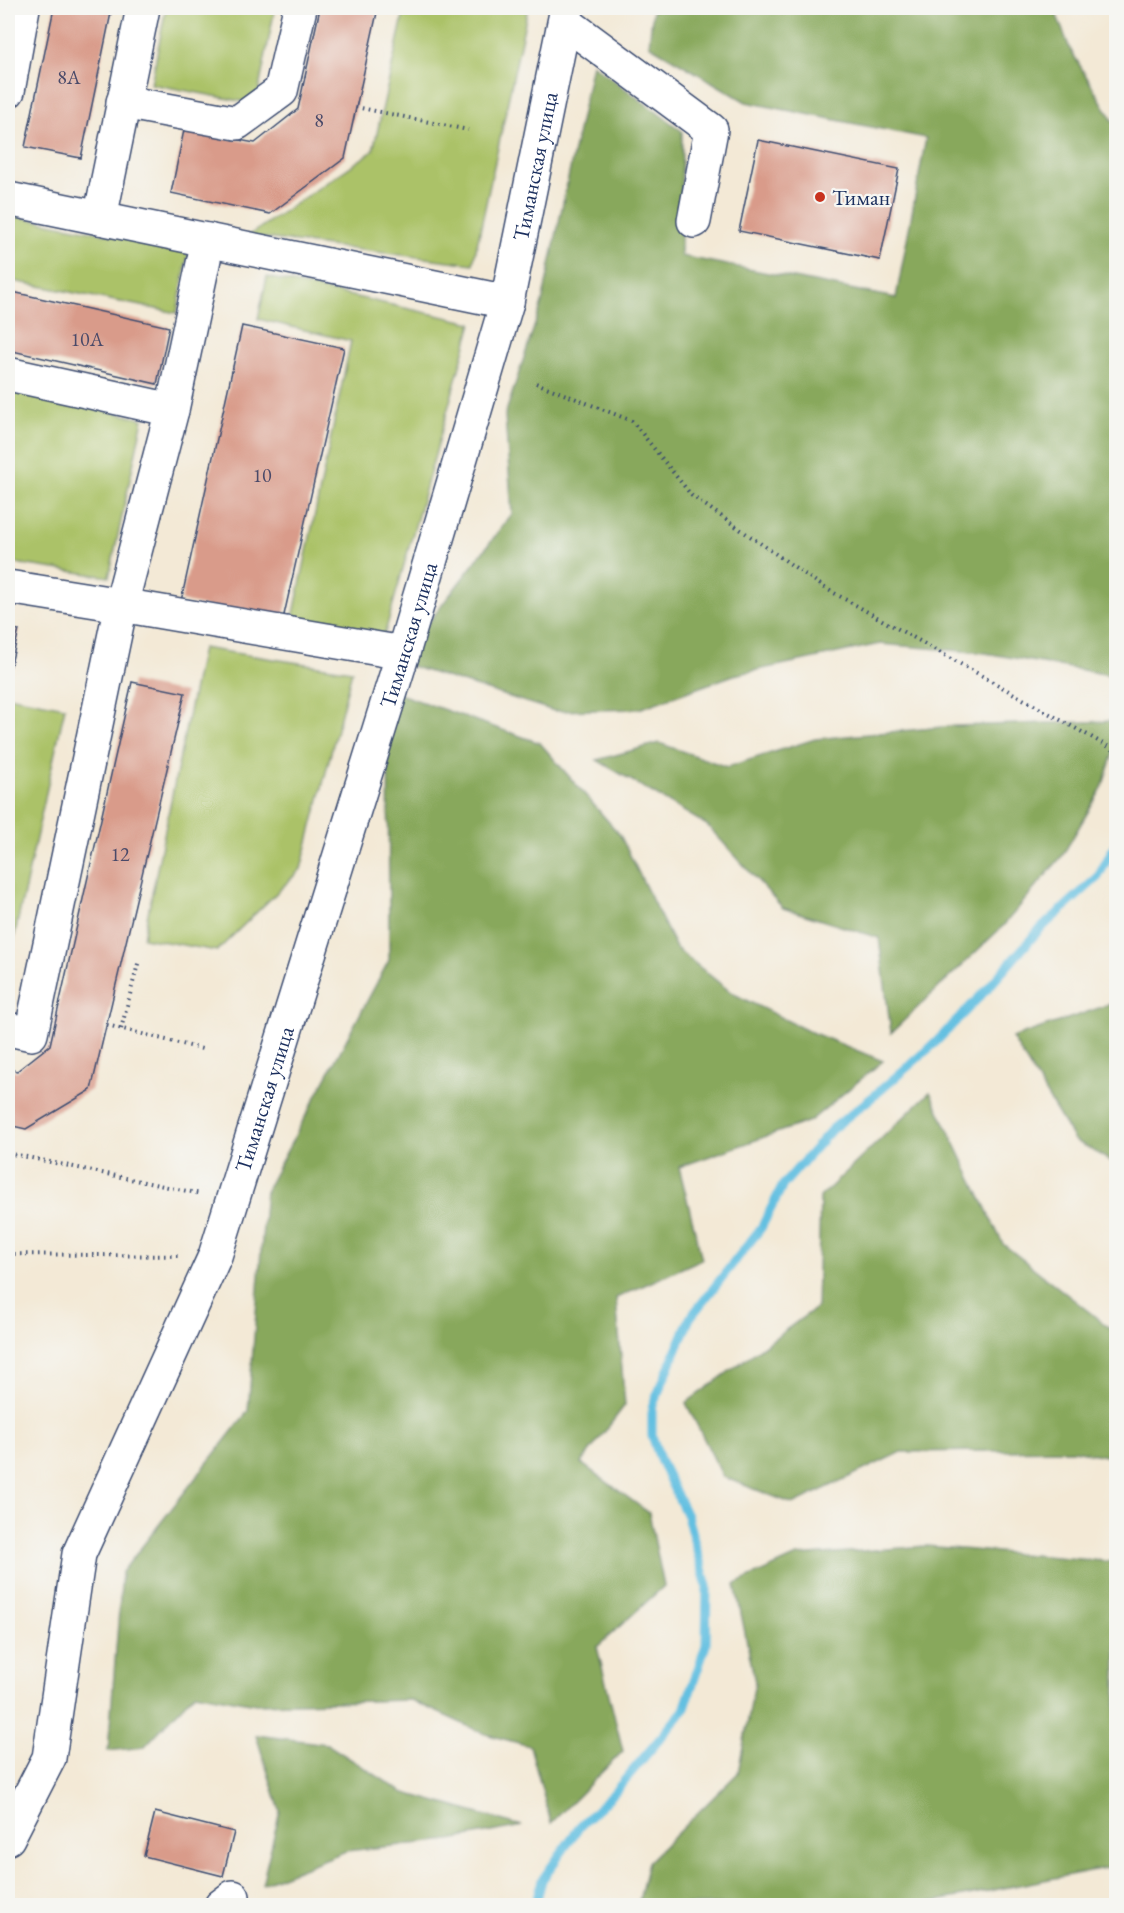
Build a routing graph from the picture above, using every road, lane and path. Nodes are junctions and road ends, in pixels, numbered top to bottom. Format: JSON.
{"nodes":[{"id":1,"x":23,"y":8,"type":"edge"},
{"id":2,"x":143,"y":8,"type":"edge"},
{"id":3,"x":300,"y":8,"type":"edge"},
{"id":4,"x":566,"y":15,"type":"edge"},
{"id":5,"x":8,"y":91,"type":"edge"},
{"id":6,"x":123,"y":102,"type":"junction"},
{"id":7,"x":356,"y":107,"type":"dead end"},
{"id":8,"x":468,"y":130,"type":"dead end"},
{"id":9,"x":8,"y":199,"type":"edge"},
{"id":10,"x":100,"y":218,"type":"junction"},
{"id":11,"x":694,"y":221,"type":"dead end"},
{"id":12,"x":208,"y":240,"type":"junction"},
{"id":13,"x":507,"y":302,"type":"junction"},
{"id":14,"x":8,"y":374,"type":"edge"},
{"id":15,"x":536,"y":383,"type":"dead end"},
{"id":16,"x":172,"y":410,"type":"junction"},
{"id":17,"x":8,"y":587,"type":"edge"},
{"id":18,"x":121,"y":605,"type":"junction"},
{"id":19,"x":403,"y":653,"type":"junction"},
{"id":20,"x":1116,"y":751,"type":"edge"},
{"id":21,"x":139,"y":960,"type":"dead end"},
{"id":22,"x":107,"y":1025,"type":"dead end"},
{"id":23,"x":8,"y":1029,"type":"edge"},
{"id":24,"x":121,"y":1029,"type":"junction"},
{"id":25,"x":202,"y":1049,"type":"dead end"},
{"id":26,"x":8,"y":1153,"type":"edge"},
{"id":27,"x":233,"y":1200,"type":"junction"},
{"id":28,"x":8,"y":1254,"type":"edge"},
{"id":29,"x":216,"y":1256,"type":"junction"},
{"id":30,"x":8,"y":1838,"type":"edge"}],
"edges":[{"from":1,"to":5,"type":"street"},
{"from":2,"to":6,"type":"street"},
{"from":3,"to":6,"type":"street"},
{"from":4,"to":11,"type":"street"},
{"from":4,"to":13,"type":"street","name":"Тиманская улица"},
{"from":6,"to":10,"type":"street"},
{"from":7,"to":8,"type":"path"},
{"from":9,"to":10,"type":"street"},
{"from":10,"to":12,"type":"street"},
{"from":12,"to":13,"type":"street"},
{"from":12,"to":16,"type":"street"},
{"from":13,"to":19,"type":"street","name":"Тиманская улица"},
{"from":14,"to":16,"type":"street"},
{"from":15,"to":20,"type":"path"},
{"from":16,"to":18,"type":"street"},
{"from":17,"to":18,"type":"street"},
{"from":18,"to":19,"type":"street"},
{"from":18,"to":23,"type":"street"},
{"from":19,"to":27,"type":"street","name":"Тиманская улица"},
{"from":21,"to":24,"type":"path"},
{"from":22,"to":24,"type":"path"},
{"from":24,"to":25,"type":"path"},
{"from":26,"to":27,"type":"path"},
{"from":27,"to":29,"type":"street","name":"Тиманская улица"},
{"from":28,"to":29,"type":"path"},
{"from":29,"to":30,"type":"street","name":"Тиманская улица"}]}
